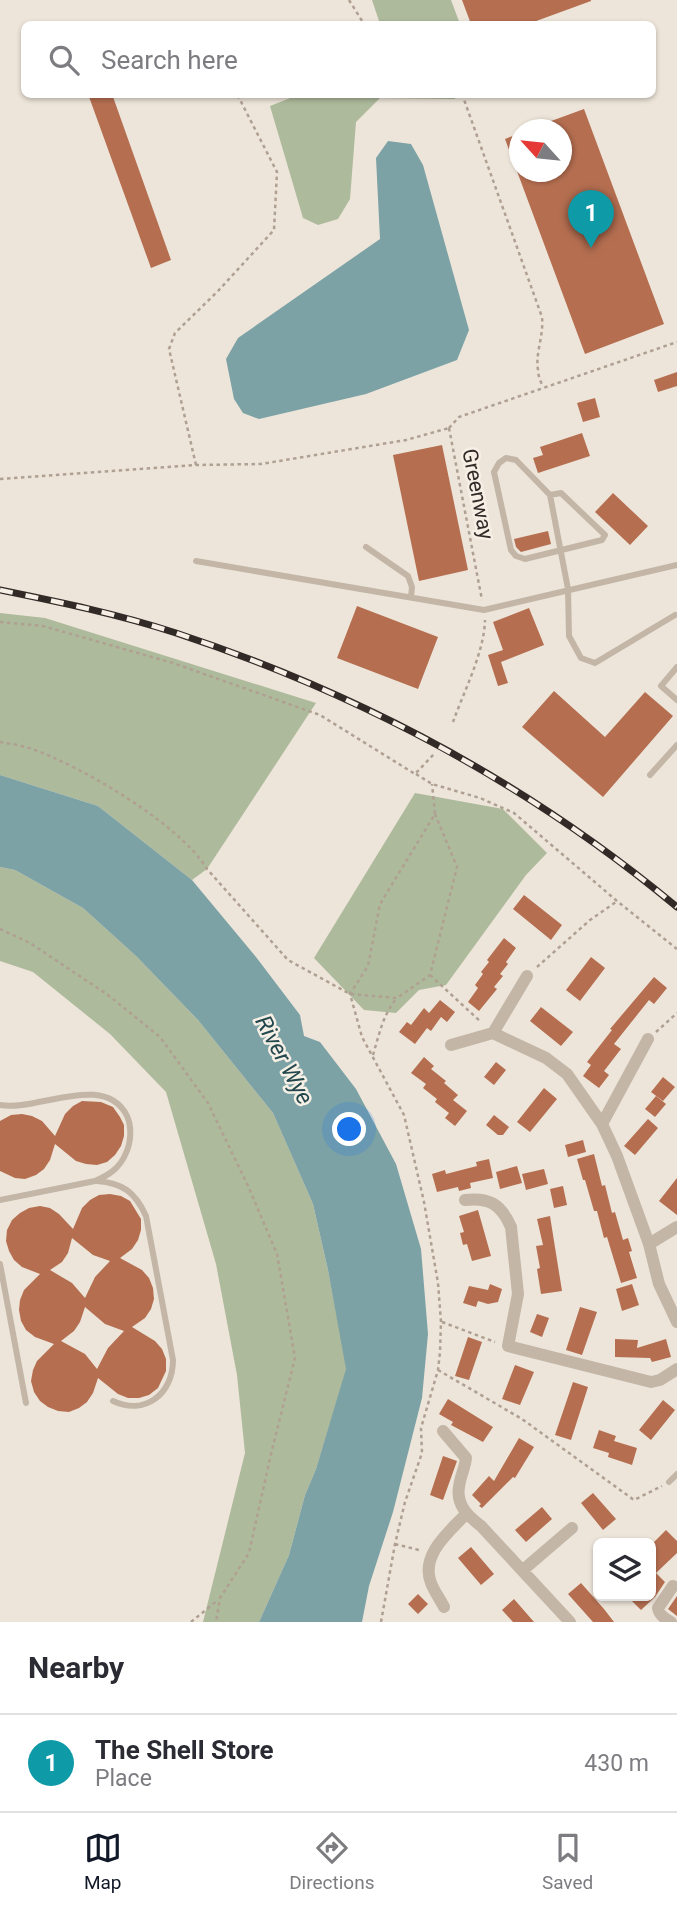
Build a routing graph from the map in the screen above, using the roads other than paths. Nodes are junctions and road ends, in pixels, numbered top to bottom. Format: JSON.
{"nodes":[{"id":1,"x":550,"y":495,"type":"junction"},
{"id":2,"x":366,"y":547,"type":"dead end"},
{"id":3,"x":560,"y":550,"type":"junction"},
{"id":4,"x":196,"y":561,"type":"dead end"},
{"id":5,"x":677,"y":565,"type":"edge"},
{"id":6,"x":568,"y":589,"type":"junction"},
{"id":7,"x":411,"y":597,"type":"junction"},
{"id":8,"x":675,"y":615,"type":"dead end"},
{"id":9,"x":677,"y":667,"type":"edge"},
{"id":10,"x":677,"y":700,"type":"edge"},
{"id":11,"x":677,"y":745,"type":"edge"},
{"id":12,"x":650,"y":775,"type":"dead end"},
{"id":13,"x":527,"y":976,"type":"road end"},
{"id":14,"x":493,"y":1033,"type":"junction"},
{"id":15,"x":648,"y":1039,"type":"road end"},
{"id":16,"x":451,"y":1045,"type":"dead end"},
{"id":17,"x":0,"y":1105,"type":"edge"},
{"id":18,"x":601,"y":1124,"type":"junction"},
{"id":19,"x":95,"y":1181,"type":"junction"},
{"id":20,"x":0,"y":1200,"type":"edge"},
{"id":21,"x":465,"y":1200,"type":"dead end"},
{"id":22,"x":677,"y":1227,"type":"edge"},
{"id":23,"x":649,"y":1244,"type":"junction"},
{"id":24,"x":0,"y":1265,"type":"edge"},
{"id":25,"x":677,"y":1322,"type":"edge"},
{"id":26,"x":677,"y":1368,"type":"edge"},
{"id":27,"x":113,"y":1401,"type":"dead end"},
{"id":28,"x":26,"y":1403,"type":"dead end"},
{"id":29,"x":443,"y":1431,"type":"dead end"},
{"id":30,"x":677,"y":1474,"type":"edge"},
{"id":31,"x":669,"y":1482,"type":"road end"},
{"id":32,"x":466,"y":1514,"type":"junction"},
{"id":33,"x":572,"y":1528,"type":"dead end"},
{"id":34,"x":523,"y":1570,"type":"junction"},
{"id":35,"x":673,"y":1586,"type":"dead end"},
{"id":36,"x":444,"y":1607,"type":"dead end"},
{"id":37,"x":570,"y":1622,"type":"edge"},
{"id":38,"x":671,"y":1622,"type":"edge"}],
"edges":[{"from":1,"to":3,"type":"lane"},
{"from":1,"to":3,"type":"lane"},
{"from":1,"to":3,"type":"lane"},
{"from":2,"to":7,"type":"lane"},
{"from":3,"to":6,"type":"lane"},
{"from":4,"to":7,"type":"lane"},
{"from":5,"to":6,"type":"lane"},
{"from":6,"to":7,"type":"lane"},
{"from":6,"to":8,"type":"lane"},
{"from":9,"to":10,"type":"lane"},
{"from":11,"to":12,"type":"lane"},
{"from":13,"to":14,"type":"street"},
{"from":14,"to":16,"type":"street"},
{"from":14,"to":18,"type":"street"},
{"from":15,"to":18,"type":"street"},
{"from":17,"to":19,"type":"lane"},
{"from":18,"to":23,"type":"street"},
{"from":19,"to":20,"type":"lane"},
{"from":19,"to":27,"type":"lane"},
{"from":21,"to":26,"type":"street"},
{"from":22,"to":23,"type":"street"},
{"from":23,"to":25,"type":"street"},
{"from":24,"to":28,"type":"lane"},
{"from":29,"to":32,"type":"street"},
{"from":30,"to":31,"type":"lane"},
{"from":32,"to":34,"type":"street"},
{"from":32,"to":36,"type":"street"},
{"from":33,"to":34,"type":"street"},
{"from":34,"to":37,"type":"street"},
{"from":35,"to":38,"type":"street"}]}
